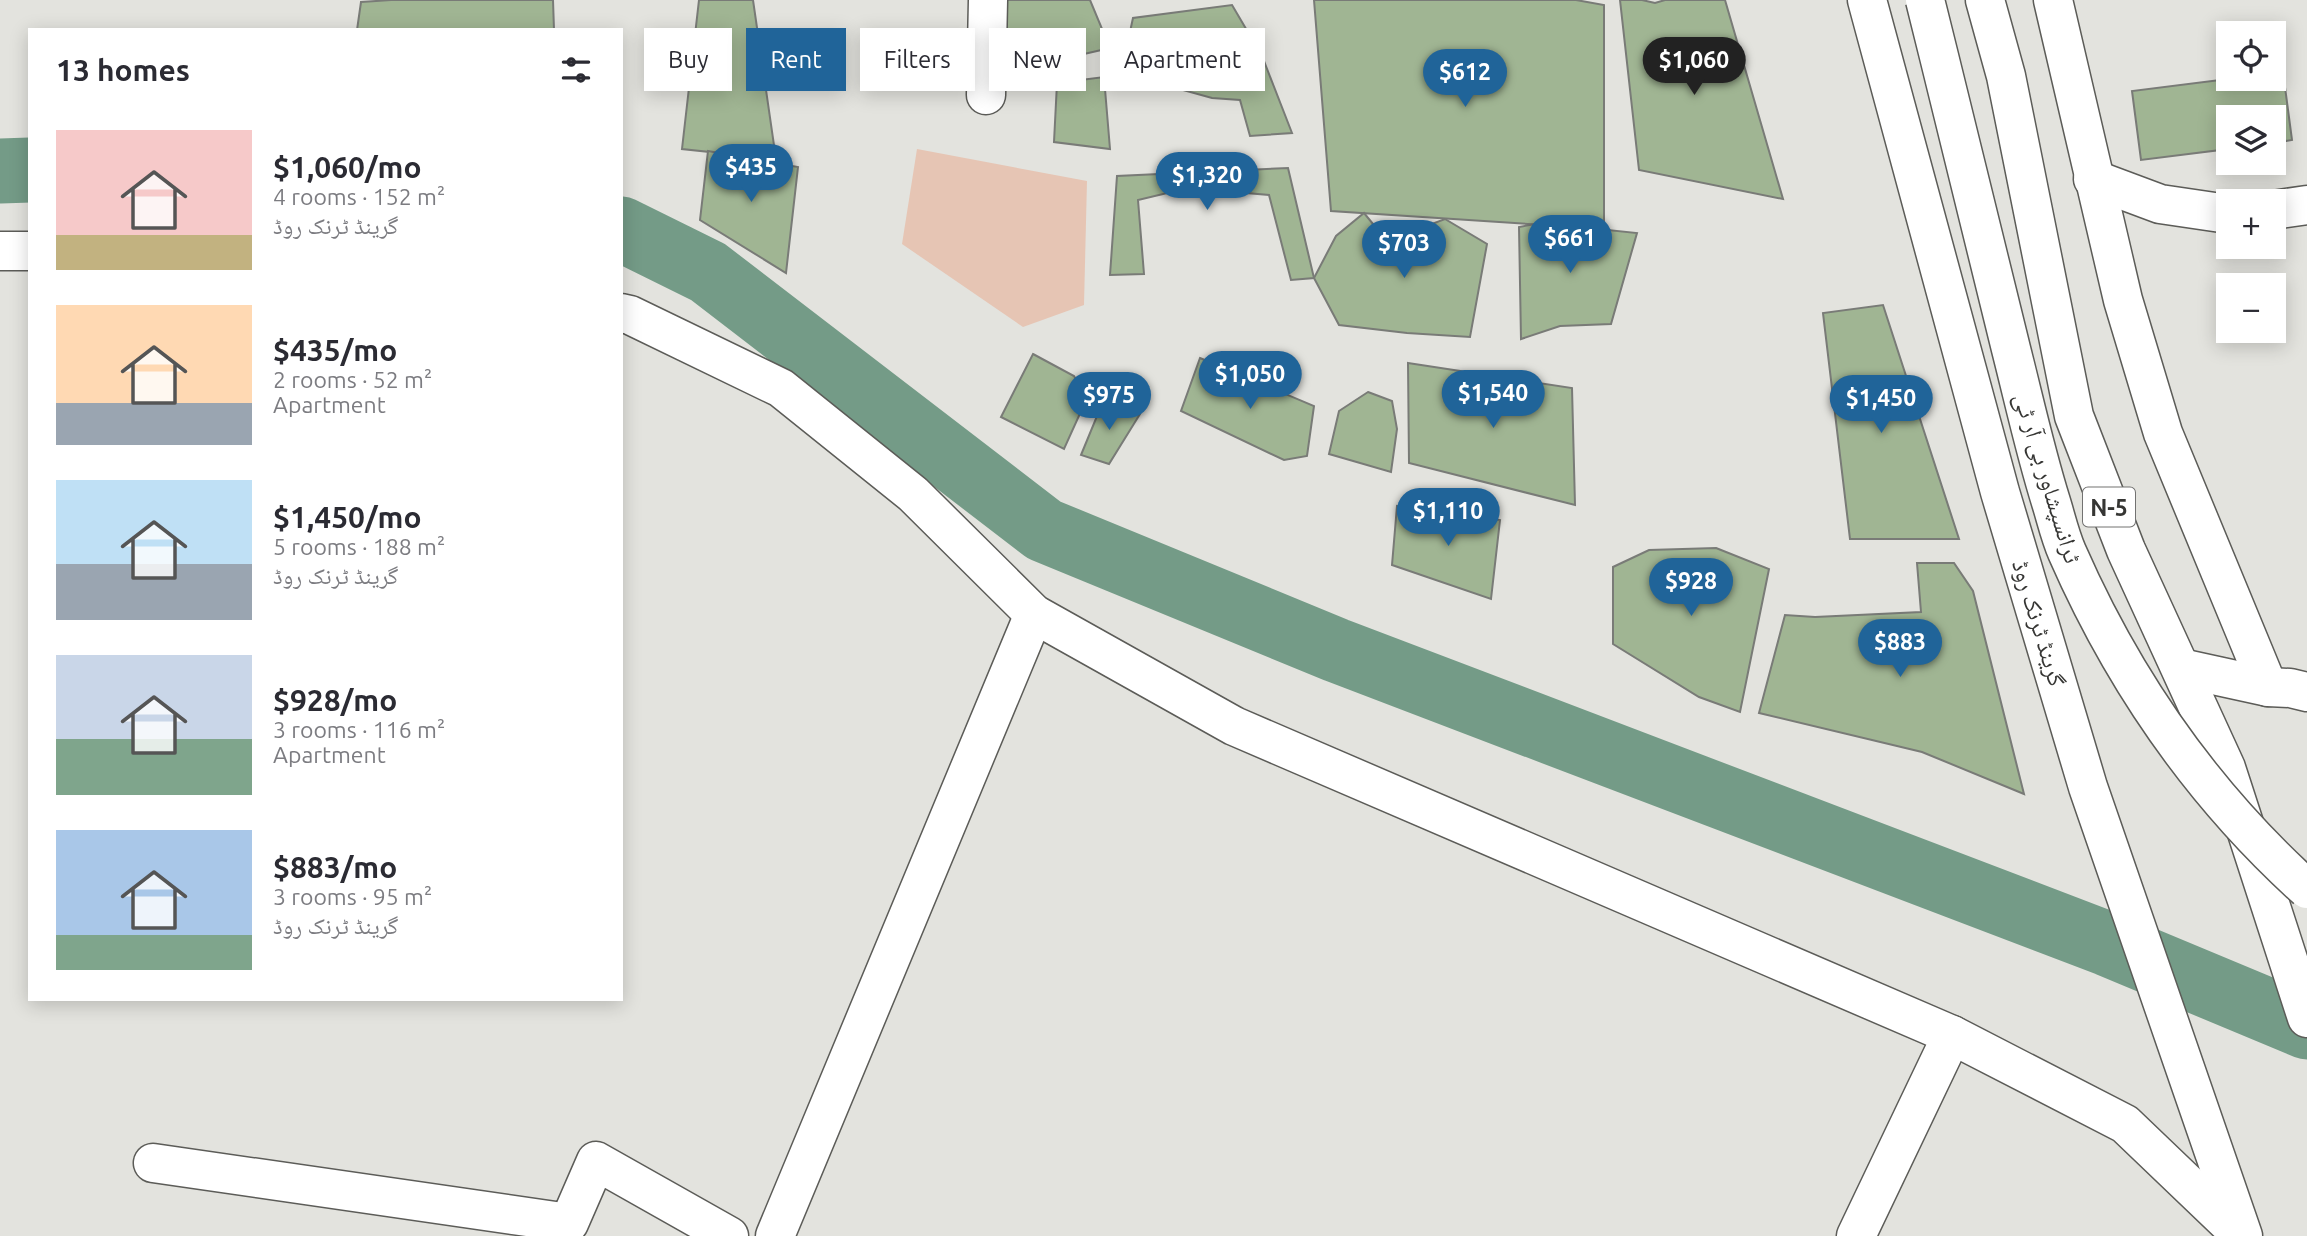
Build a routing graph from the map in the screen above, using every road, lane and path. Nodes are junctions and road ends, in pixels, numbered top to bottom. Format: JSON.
{"nodes":[{"id":1,"x":988,"y":0,"type":"edge"},
{"id":2,"x":1867,"y":0,"type":"edge"},
{"id":3,"x":1925,"y":0,"type":"edge"},
{"id":4,"x":1938,"y":0,"type":"edge"},
{"id":5,"x":1985,"y":0,"type":"edge"},
{"id":6,"x":2033,"y":0,"type":"edge"},
{"id":7,"x":2053,"y":0,"type":"edge"},
{"id":8,"x":2063,"y":46,"type":"junction"},
{"id":9,"x":986,"y":95,"type":"dead end"},
{"id":10,"x":1899,"y":120,"type":"junction"},
{"id":11,"x":2093,"y":179,"type":"junction"},
{"id":12,"x":2307,"y":205,"type":"edge"},
{"id":13,"x":2286,"y":207,"type":"edge"},
{"id":14,"x":2216,"y":212,"type":"edge"},
{"id":15,"x":0,"y":251,"type":"edge"},
{"id":16,"x":28,"y":251,"type":"edge"},
{"id":17,"x":623,"y":313,"type":"edge"},
{"id":18,"x":1034,"y":614,"type":"junction"},
{"id":19,"x":2180,"y":668,"type":"junction"},
{"id":20,"x":2268,"y":687,"type":"junction"},
{"id":21,"x":2307,"y":692,"type":"edge"},
{"id":22,"x":2307,"y":889,"type":"edge"},
{"id":23,"x":2307,"y":1018,"type":"edge"},
{"id":24,"x":1952,"y":1035,"type":"junction"},
{"id":25,"x":153,"y":1163,"type":"dead end"},
{"id":26,"x":2239,"y":1226,"type":"edge"},
{"id":27,"x":729,"y":1236,"type":"edge"},
{"id":28,"x":775,"y":1236,"type":"edge"},
{"id":29,"x":1856,"y":1236,"type":"edge"}],
"edges":[{"from":1,"to":9,"type":"main road"},
{"from":2,"to":10,"type":"main road","name":"گرینڈ ٹرنک روڈ"},
{"from":3,"to":22,"type":"main road","name":"ٹرانسپشاور بی آر ٹی","bridge":true},
{"from":4,"to":10,"type":"main road"},
{"from":5,"to":19,"type":"main road","number":"N-5"},
{"from":6,"to":8,"type":"main road"},
{"from":7,"to":8,"type":"main road"},
{"from":8,"to":11,"type":"main road"},
{"from":10,"to":26,"type":"main road","name":"گرینڈ ٹرنک روڈ"},
{"from":11,"to":14,"type":"main road"},
{"from":11,"to":20,"type":"main road"},
{"from":12,"to":13,"type":"main road"},
{"from":15,"to":16,"type":"main road"},
{"from":17,"to":18,"type":"main road"},
{"from":18,"to":24,"type":"main road"},
{"from":18,"to":28,"type":"main road"},
{"from":19,"to":20,"type":"main road"},
{"from":19,"to":23,"type":"main road","number":"N-5","bridge":true},
{"from":20,"to":21,"type":"main road"},
{"from":24,"to":26,"type":"main road"},
{"from":24,"to":29,"type":"main road"},
{"from":25,"to":27,"type":"main road"}]}
